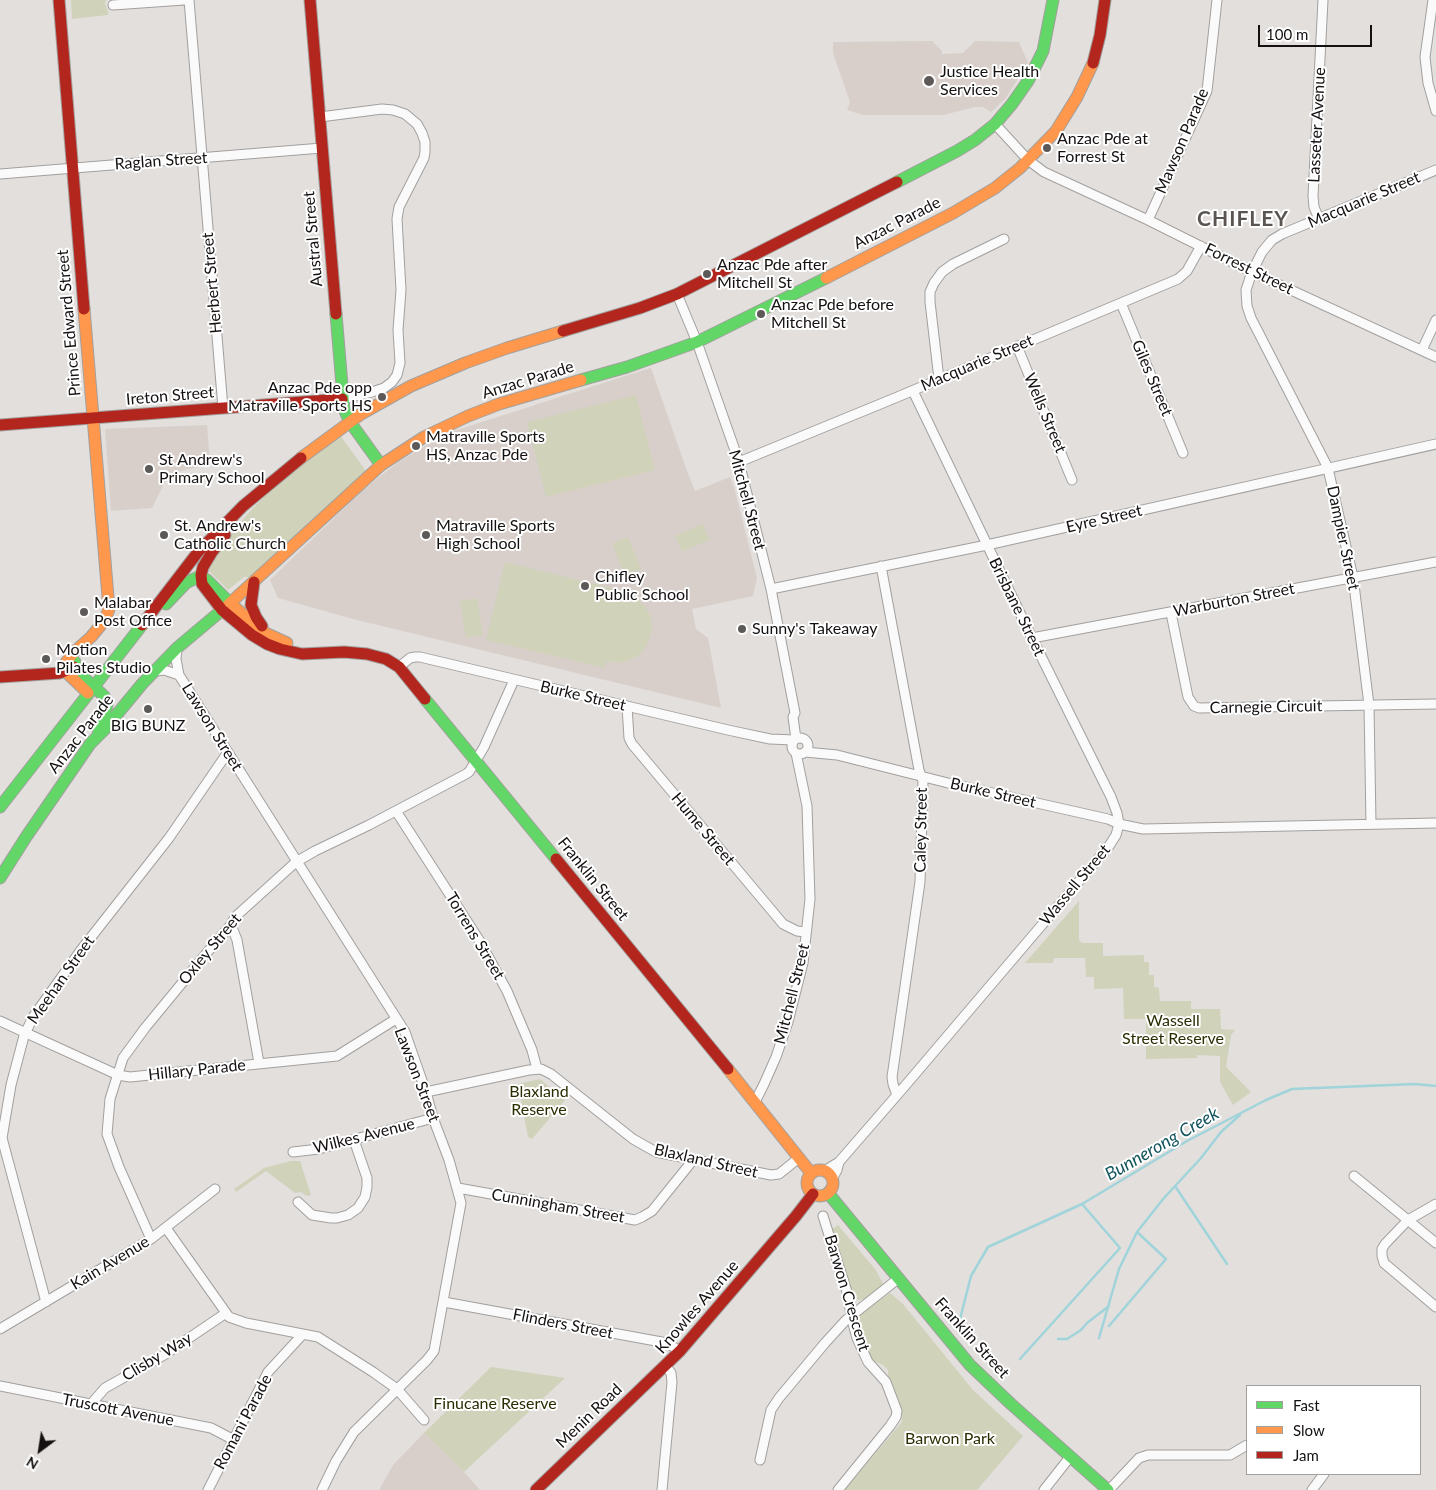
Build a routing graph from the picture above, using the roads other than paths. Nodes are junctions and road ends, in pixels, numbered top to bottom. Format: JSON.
{"nodes":[{"id":1,"x":58,"y":0,"type":"edge"},
{"id":2,"x":184,"y":0,"type":"edge"},
{"id":3,"x":189,"y":0,"type":"edge"},
{"id":4,"x":310,"y":0,"type":"edge"},
{"id":5,"x":1052,"y":0,"type":"edge"},
{"id":6,"x":1105,"y":0,"type":"edge"},
{"id":7,"x":1217,"y":0,"type":"edge"},
{"id":8,"x":1323,"y":0,"type":"edge"},
{"id":9,"x":1433,"y":0,"type":"edge"},
{"id":10,"x":113,"y":5,"type":"dead end"},
{"id":11,"x":1436,"y":111,"type":"edge"},
{"id":12,"x":320,"y":117,"type":"junction"},
{"id":13,"x":995,"y":124,"type":"junction"},
{"id":14,"x":322,"y":148,"type":"junction"},
{"id":15,"x":201,"y":158,"type":"junction"},
{"id":16,"x":1028,"y":160,"type":"junction"},
{"id":17,"x":73,"y":168,"type":"junction"},
{"id":18,"x":1436,"y":170,"type":"edge"},
{"id":19,"x":0,"y":174,"type":"edge"},
{"id":20,"x":1319,"y":219,"type":"junction"},
{"id":21,"x":1148,"y":220,"type":"junction"},
{"id":22,"x":1004,"y":239,"type":"dead end"},
{"id":23,"x":1201,"y":246,"type":"junction"},
{"id":24,"x":1252,"y":272,"type":"junction"},
{"id":25,"x":677,"y":294,"type":"junction"},
{"id":26,"x":1121,"y":302,"type":"junction"},
{"id":27,"x":1436,"y":320,"type":"edge"},
{"id":28,"x":697,"y":342,"type":"junction"},
{"id":29,"x":1017,"y":346,"type":"junction"},
{"id":30,"x":1422,"y":350,"type":"junction"},
{"id":31,"x":1436,"y":357,"type":"edge"},
{"id":32,"x":940,"y":379,"type":"junction"},
{"id":33,"x":913,"y":390,"type":"junction"},
{"id":34,"x":342,"y":399,"type":"junction"},
{"id":35,"x":223,"y":408,"type":"junction"},
{"id":36,"x":93,"y":418,"type":"junction"},
{"id":37,"x":350,"y":422,"type":"junction"},
{"id":38,"x":0,"y":426,"type":"edge"},
{"id":39,"x":1436,"y":444,"type":"edge"},
{"id":40,"x":1183,"y":452,"type":"dead end"},
{"id":41,"x":739,"y":462,"type":"junction"},
{"id":42,"x":381,"y":465,"type":"junction"},
{"id":43,"x":1328,"y":469,"type":"junction"},
{"id":44,"x":1072,"y":480,"type":"dead end"},
{"id":45,"x":243,"y":506,"type":"junction"},
{"id":46,"x":987,"y":545,"type":"junction"},
{"id":47,"x":1436,"y":562,"type":"edge"},
{"id":48,"x":881,"y":566,"type":"junction"},
{"id":49,"x":201,"y":577,"type":"junction"},
{"id":50,"x":1353,"y":577,"type":"junction"},
{"id":51,"x":254,"y":582,"type":"junction"},
{"id":52,"x":771,"y":589,"type":"junction"},
{"id":53,"x":226,"y":606,"type":"junction"},
{"id":54,"x":1171,"y":613,"type":"junction"},
{"id":55,"x":134,"y":633,"type":"junction"},
{"id":56,"x":268,"y":634,"type":"junction"},
{"id":57,"x":1032,"y":638,"type":"junction"},
{"id":58,"x":177,"y":648,"type":"junction"},
{"id":59,"x":322,"y":652,"type":"junction"},
{"id":60,"x":399,"y":667,"type":"junction"},
{"id":61,"x":70,"y":669,"type":"junction"},
{"id":62,"x":156,"y":670,"type":"junction"},
{"id":63,"x":179,"y":674,"type":"junction"},
{"id":64,"x":0,"y":677,"type":"edge"},
{"id":65,"x":514,"y":680,"type":"junction"},
{"id":66,"x":142,"y":684,"type":"junction"},
{"id":67,"x":90,"y":689,"type":"junction"},
{"id":68,"x":1436,"y":704,"type":"edge"},
{"id":69,"x":107,"y":705,"type":"junction"},
{"id":70,"x":1369,"y":705,"type":"junction"},
{"id":71,"x":627,"y":706,"type":"junction"},
{"id":72,"x":90,"y":744,"type":"junction"},
{"id":73,"x":800,"y":746,"type":"junction"},
{"id":74,"x":228,"y":752,"type":"junction"},
{"id":75,"x":476,"y":761,"type":"junction"},
{"id":76,"x":921,"y":776,"type":"junction"},
{"id":77,"x":0,"y":806,"type":"edge"},
{"id":78,"x":396,"y":811,"type":"junction"},
{"id":79,"x":1436,"y":823,"type":"edge"},
{"id":80,"x":1119,"y":824,"type":"junction"},
{"id":81,"x":1371,"y":824,"type":"junction"},
{"id":82,"x":296,"y":862,"type":"junction"},
{"id":83,"x":0,"y":878,"type":"edge"},
{"id":84,"x":231,"y":925,"type":"junction"},
{"id":85,"x":806,"y":932,"type":"junction"},
{"id":86,"x":396,"y":1019,"type":"junction"},
{"id":87,"x":0,"y":1021,"type":"edge"},
{"id":88,"x":25,"y":1033,"type":"junction"},
{"id":89,"x":259,"y":1063,"type":"junction"},
{"id":90,"x":537,"y":1069,"type":"junction"},
{"id":91,"x":118,"y":1075,"type":"junction"},
{"id":92,"x":426,"y":1092,"type":"junction"},
{"id":93,"x":897,"y":1095,"type":"junction"},
{"id":94,"x":755,"y":1102,"type":"junction"},
{"id":95,"x":433,"y":1118,"type":"junction"},
{"id":96,"x":354,"y":1140,"type":"junction"},
{"id":97,"x":293,"y":1152,"type":"dead end"},
{"id":98,"x":799,"y":1158,"type":"junction"},
{"id":99,"x":693,"y":1160,"type":"junction"},
{"id":100,"x":811,"y":1173,"type":"junction"},
{"id":101,"x":828,"y":1175,"type":"junction"},
{"id":102,"x":1354,"y":1176,"type":"dead end"},
{"id":103,"x":458,"y":1188,"type":"junction"},
{"id":104,"x":215,"y":1190,"type":"dead end"},
{"id":105,"x":828,"y":1193,"type":"junction"},
{"id":106,"x":813,"y":1194,"type":"junction"},
{"id":107,"x":298,"y":1202,"type":"dead end"},
{"id":108,"x":1436,"y":1204,"type":"edge"},
{"id":109,"x":823,"y":1216,"type":"dead end"},
{"id":110,"x":1408,"y":1220,"type":"junction"},
{"id":111,"x":166,"y":1228,"type":"junction"},
{"id":112,"x":151,"y":1239,"type":"junction"},
{"id":113,"x":1436,"y":1243,"type":"edge"},
{"id":114,"x":899,"y":1278,"type":"junction"},
{"id":115,"x":46,"y":1302,"type":"junction"},
{"id":116,"x":444,"y":1302,"type":"junction"},
{"id":117,"x":1436,"y":1307,"type":"edge"},
{"id":118,"x":226,"y":1313,"type":"junction"},
{"id":119,"x":851,"y":1316,"type":"junction"},
{"id":120,"x":0,"y":1329,"type":"edge"},
{"id":121,"x":303,"y":1334,"type":"junction"},
{"id":122,"x":680,"y":1350,"type":"junction"},
{"id":123,"x":665,"y":1365,"type":"junction"},
{"id":124,"x":0,"y":1386,"type":"edge"},
{"id":125,"x":397,"y":1389,"type":"junction"},
{"id":126,"x":91,"y":1404,"type":"junction"},
{"id":127,"x":424,"y":1420,"type":"dead end"},
{"id":128,"x":234,"y":1440,"type":"junction"},
{"id":129,"x":1246,"y":1445,"type":"edge"},
{"id":130,"x":1070,"y":1457,"type":"junction"},
{"id":131,"x":760,"y":1460,"type":"dead end"},
{"id":132,"x":1323,"y":1475,"type":"edge"},
{"id":133,"x":208,"y":1490,"type":"edge"},
{"id":134,"x":322,"y":1490,"type":"edge"},
{"id":135,"x":536,"y":1490,"type":"edge"},
{"id":136,"x":662,"y":1490,"type":"edge"},
{"id":137,"x":838,"y":1490,"type":"edge"},
{"id":138,"x":1044,"y":1490,"type":"edge"},
{"id":139,"x":1108,"y":1490,"type":"edge"},
{"id":140,"x":1312,"y":1490,"type":"edge"}],
"edges":[{"from":1,"to":17,"type":"street","name":"Prince Edward Street"},
{"from":2,"to":10,"type":"street"},
{"from":3,"to":15,"type":"street","name":"Herbert Street"},
{"from":4,"to":12,"type":"street","name":"Austral Street"},
{"from":5,"to":13,"type":"street","name":"Anzac Parade"},
{"from":6,"to":16,"type":"street","name":"Anzac Parade"},
{"from":7,"to":21,"type":"street","name":"Mawson Parade"},
{"from":8,"to":20,"type":"street","name":"Lasseter Avenue"},
{"from":9,"to":11,"type":"street"},
{"from":12,"to":14,"type":"street","name":"Austral Street"},
{"from":12,"to":34,"type":"street"},
{"from":13,"to":16,"type":"street","name":"Forrest Street"},
{"from":13,"to":25,"type":"street","name":"Anzac Parade"},
{"from":14,"to":15,"type":"street","name":"Raglan Street"},
{"from":14,"to":34,"type":"street","name":"Austral Street"},
{"from":15,"to":17,"type":"street","name":"Raglan Street"},
{"from":15,"to":35,"type":"street","name":"Herbert Street"},
{"from":16,"to":21,"type":"street","name":"Forrest Street"},
{"from":16,"to":28,"type":"street","name":"Anzac Parade"},
{"from":17,"to":19,"type":"street","name":"Raglan Street"},
{"from":17,"to":36,"type":"street","name":"Prince Edward Street"},
{"from":18,"to":20,"type":"street","name":"Macquarie Street"},
{"from":20,"to":24,"type":"street","name":"Macquarie Street"},
{"from":21,"to":23,"type":"street","name":"Forrest Street"},
{"from":22,"to":32,"type":"street"},
{"from":23,"to":24,"type":"street","name":"Forrest Street"},
{"from":23,"to":26,"type":"street","name":"Macquarie Street"},
{"from":24,"to":30,"type":"street","name":"Forrest Street"},
{"from":24,"to":43,"type":"street","name":"Dampier Street"},
{"from":25,"to":28,"type":"street","name":"Mitchell Street"},
{"from":25,"to":37,"type":"street","name":"Anzac Parade"},
{"from":26,"to":29,"type":"street","name":"Macquarie Street"},
{"from":26,"to":40,"type":"street","name":"Giles Street"},
{"from":27,"to":30,"type":"street"},
{"from":28,"to":41,"type":"street","name":"Mitchell Street"},
{"from":28,"to":42,"type":"street","name":"Anzac Parade"},
{"from":29,"to":32,"type":"street","name":"Macquarie Street"},
{"from":29,"to":44,"type":"street","name":"Wells Street"},
{"from":30,"to":31,"type":"street","name":"Forrest Street"},
{"from":32,"to":33,"type":"street","name":"Macquarie Street"},
{"from":33,"to":41,"type":"street","name":"Macquarie Street"},
{"from":33,"to":46,"type":"street","name":"Brisbane Street"},
{"from":34,"to":35,"type":"street","name":"Ireton Street"},
{"from":34,"to":37,"type":"street","name":"Austral Street"},
{"from":35,"to":36,"type":"street","name":"Ireton Street"},
{"from":36,"to":38,"type":"street","name":"Ireton Street"},
{"from":36,"to":61,"type":"street","name":"Prince Edward Street"},
{"from":37,"to":42,"type":"street","name":"Austral Street"},
{"from":37,"to":45,"type":"street","name":"Anzac Parade"},
{"from":39,"to":43,"type":"street","name":"Eyre Street"},
{"from":41,"to":52,"type":"street","name":"Mitchell Street"},
{"from":42,"to":51,"type":"street","name":"Anzac Parade"},
{"from":43,"to":46,"type":"street","name":"Eyre Street"},
{"from":43,"to":50,"type":"street","name":"Dampier Street"},
{"from":45,"to":49,"type":"street"},
{"from":45,"to":55,"type":"street","name":"Anzac Parade"},
{"from":46,"to":48,"type":"street","name":"Eyre Street"},
{"from":46,"to":57,"type":"street","name":"Brisbane Street"},
{"from":47,"to":50,"type":"street","name":"Warburton Street"},
{"from":48,"to":52,"type":"street","name":"Eyre Street"},
{"from":48,"to":76,"type":"street","name":"Caley Street"},
{"from":49,"to":53,"type":"street"},
{"from":49,"to":55,"type":"street"},
{"from":50,"to":54,"type":"street","name":"Warburton Street"},
{"from":50,"to":70,"type":"street","name":"Dampier Street"},
{"from":51,"to":53,"type":"street","name":"Anzac Parade"},
{"from":51,"to":56,"type":"street"},
{"from":52,"to":73,"type":"street","name":"Mitchell Street"},
{"from":53,"to":56,"type":"street","name":"Franklin Street"},
{"from":53,"to":58,"type":"street","name":"Anzac Parade"},
{"from":53,"to":59,"type":"street","name":"Franklin Street"},
{"from":54,"to":57,"type":"street","name":"Warburton Street"},
{"from":54,"to":70,"type":"street","name":"Carnegie Circuit"},
{"from":55,"to":67,"type":"street","name":"Anzac Parade"},
{"from":56,"to":59,"type":"street","name":"Franklin Street"},
{"from":57,"to":80,"type":"street","name":"Brisbane Street"},
{"from":58,"to":62,"type":"street","name":"Anzac Parade"},
{"from":58,"to":63,"type":"street","name":"Lawson Street"},
{"from":59,"to":60,"type":"street","name":"Franklin Street"},
{"from":60,"to":65,"type":"street","name":"Burke Street"},
{"from":60,"to":75,"type":"street","name":"Franklin Street"},
{"from":61,"to":64,"type":"street"},
{"from":61,"to":67,"type":"street"},
{"from":62,"to":63,"type":"street","name":"Lawson Street"},
{"from":62,"to":66,"type":"street","name":"Anzac Parade"},
{"from":63,"to":74,"type":"street","name":"Lawson Street"},
{"from":65,"to":71,"type":"street","name":"Burke Street"},
{"from":65,"to":75,"type":"street","name":"Oxley Street"},
{"from":66,"to":69,"type":"street"},
{"from":66,"to":72,"type":"street","name":"Anzac Parade"},
{"from":67,"to":69,"type":"street"},
{"from":67,"to":77,"type":"street","name":"Anzac Parade"},
{"from":68,"to":70,"type":"street","name":"Carnegie Circuit"},
{"from":69,"to":72,"type":"street"},
{"from":70,"to":81,"type":"street","name":"Dampier Street"},
{"from":71,"to":73,"type":"street","name":"Burke Street"},
{"from":71,"to":85,"type":"street","name":"Hume Street"},
{"from":72,"to":83,"type":"street","name":"Anzac Parade"},
{"from":73,"to":76,"type":"street","name":"Burke Street"},
{"from":73,"to":85,"type":"street","name":"Mitchell Street"},
{"from":74,"to":82,"type":"street","name":"Lawson Street"},
{"from":74,"to":88,"type":"street","name":"Meehan Street"},
{"from":75,"to":78,"type":"street","name":"Oxley Street"},
{"from":75,"to":94,"type":"street","name":"Franklin Street"},
{"from":76,"to":80,"type":"street","name":"Burke Street"},
{"from":76,"to":93,"type":"street","name":"Caley Street"},
{"from":78,"to":82,"type":"street","name":"Oxley Street"},
{"from":78,"to":90,"type":"street","name":"Torrens Street"},
{"from":79,"to":81,"type":"street"},
{"from":80,"to":81,"type":"street"},
{"from":80,"to":93,"type":"street","name":"Wassell Street"},
{"from":82,"to":84,"type":"street","name":"Oxley Street"},
{"from":82,"to":86,"type":"street","name":"Lawson Street"},
{"from":84,"to":89,"type":"street"},
{"from":84,"to":91,"type":"street","name":"Oxley Street"},
{"from":85,"to":94,"type":"street","name":"Mitchell Street"},
{"from":86,"to":89,"type":"street","name":"Hillary Parade"},
{"from":86,"to":92,"type":"street","name":"Lawson Street"},
{"from":87,"to":88,"type":"street","name":"Hillary Parade"},
{"from":88,"to":91,"type":"street","name":"Hillary Parade"},
{"from":88,"to":115,"type":"street","name":"Meehan Street"},
{"from":89,"to":91,"type":"street","name":"Hillary Parade"},
{"from":90,"to":92,"type":"street"},
{"from":90,"to":99,"type":"street","name":"Blaxland Street"},
{"from":91,"to":112,"type":"street","name":"Oxley Street"},
{"from":92,"to":95,"type":"street","name":"Lawson Street"},
{"from":93,"to":101,"type":"street","name":"Wassell Street"},
{"from":94,"to":98,"type":"street","name":"Franklin Street"},
{"from":95,"to":96,"type":"street","name":"Wilkes Avenue"},
{"from":95,"to":103,"type":"street","name":"Lawson Street"},
{"from":96,"to":97,"type":"street","name":"Wilkes Avenue"},
{"from":96,"to":107,"type":"street"},
{"from":98,"to":99,"type":"street","name":"Blaxland Street"},
{"from":98,"to":100,"type":"street","name":"Franklin Street"},
{"from":99,"to":103,"type":"street","name":"Cunningham Street"},
{"from":100,"to":101,"type":"street"},
{"from":100,"to":106,"type":"street"},
{"from":101,"to":105,"type":"street"},
{"from":102,"to":110,"type":"street"},
{"from":103,"to":116,"type":"street","name":"Lawson Street"},
{"from":104,"to":111,"type":"street","name":"Kain Avenue"},
{"from":105,"to":106,"type":"street"},
{"from":105,"to":114,"type":"street","name":"Franklin Street"},
{"from":106,"to":122,"type":"street","name":"Knowles Avenue"},
{"from":108,"to":110,"type":"street"},
{"from":109,"to":119,"type":"street","name":"Barwon Crescent"},
{"from":110,"to":113,"type":"street"},
{"from":110,"to":117,"type":"street"},
{"from":111,"to":112,"type":"street","name":"Kain Avenue"},
{"from":111,"to":118,"type":"street"},
{"from":112,"to":115,"type":"street","name":"Kain Avenue"},
{"from":114,"to":119,"type":"street"},
{"from":114,"to":130,"type":"street","name":"Franklin Street"},
{"from":115,"to":120,"type":"street","name":"Kain Avenue"},
{"from":116,"to":122,"type":"street","name":"Flinders Street"},
{"from":116,"to":125,"type":"street","name":"Lawson Street"},
{"from":118,"to":121,"type":"street"},
{"from":118,"to":126,"type":"street","name":"Clisby Way"},
{"from":119,"to":131,"type":"street"},
{"from":119,"to":137,"type":"street","name":"Barwon Crescent"},
{"from":121,"to":125,"type":"street"},
{"from":121,"to":128,"type":"street","name":"Romani Parade"},
{"from":122,"to":123,"type":"street","name":"Knowles Avenue"},
{"from":123,"to":135,"type":"street","name":"Menin Road"},
{"from":123,"to":136,"type":"street","name":"Knowles Avenue"},
{"from":124,"to":126,"type":"street","name":"Truscott Avenue"},
{"from":125,"to":127,"type":"street"},
{"from":125,"to":134,"type":"street","name":"Lawson Street"},
{"from":126,"to":128,"type":"street","name":"Truscott Avenue"},
{"from":128,"to":133,"type":"street","name":"Romani Parade"},
{"from":129,"to":139,"type":"street"},
{"from":130,"to":138,"type":"street"},
{"from":130,"to":139,"type":"street","name":"Franklin Street"},
{"from":132,"to":140,"type":"street"}]}
